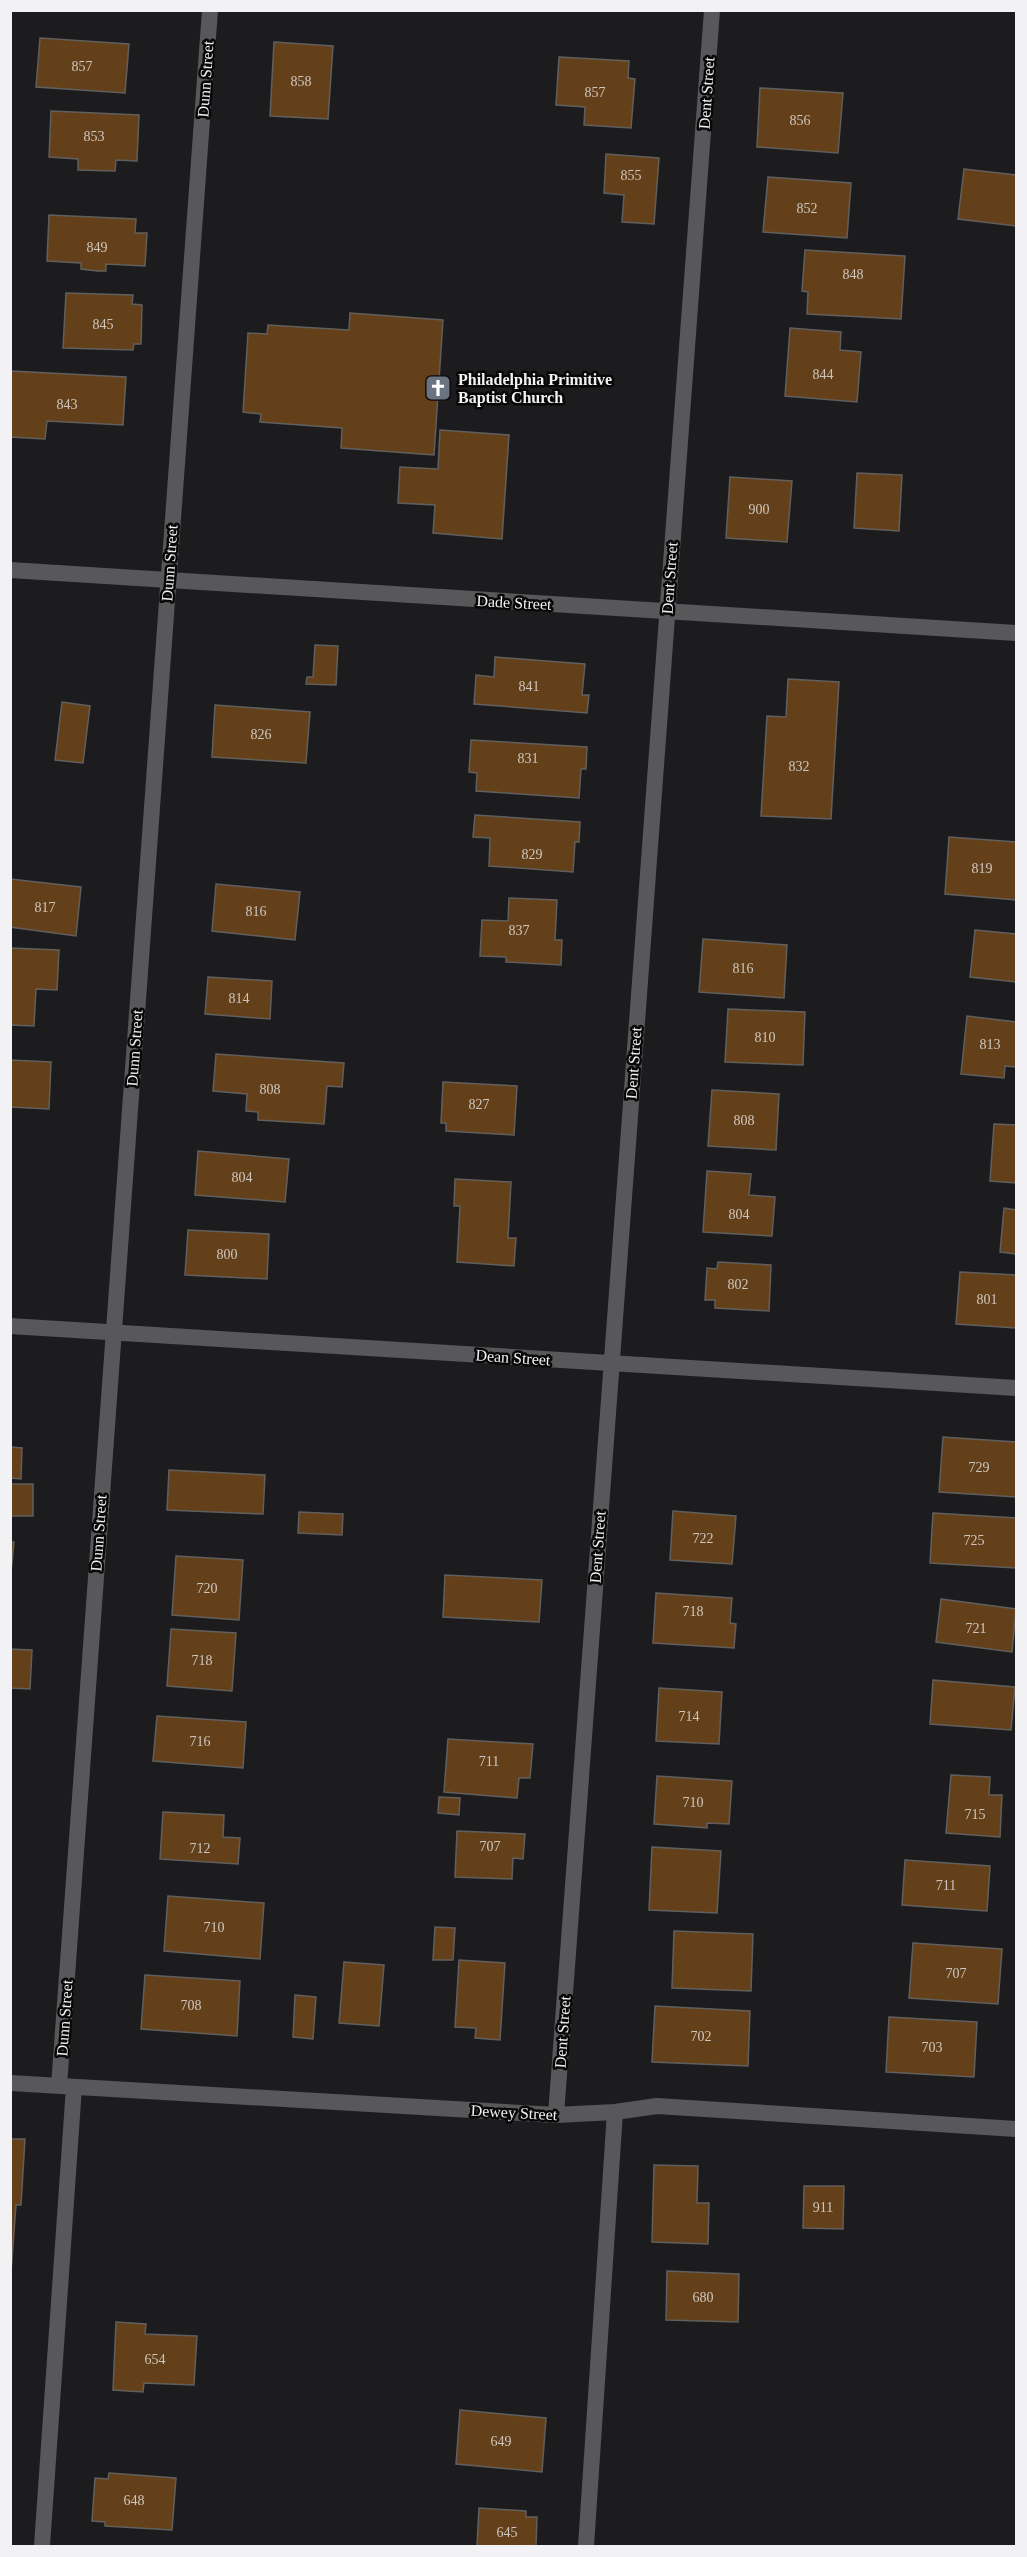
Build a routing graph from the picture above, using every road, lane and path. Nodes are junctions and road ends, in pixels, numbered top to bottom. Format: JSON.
{"nodes":[{"id":1,"x":210,"y":10,"type":"edge"},
{"id":2,"x":712,"y":10,"type":"edge"},
{"id":3,"x":10,"y":570,"type":"edge"},
{"id":4,"x":168,"y":580,"type":"junction"},
{"id":5,"x":667,"y":611,"type":"junction"},
{"id":6,"x":1017,"y":633,"type":"edge"},
{"id":7,"x":10,"y":1326,"type":"edge"},
{"id":8,"x":113,"y":1332,"type":"junction"},
{"id":9,"x":611,"y":1363,"type":"junction"},
{"id":10,"x":1017,"y":1388,"type":"edge"},
{"id":11,"x":10,"y":2083,"type":"edge"},
{"id":12,"x":66,"y":2087,"type":"junction"},
{"id":13,"x":615,"y":2112,"type":"junction"},
{"id":14,"x":556,"y":2115,"type":"junction"},
{"id":15,"x":1017,"y":2129,"type":"edge"},
{"id":16,"x":42,"y":2547,"type":"edge"},
{"id":17,"x":586,"y":2547,"type":"edge"}],
"edges":[{"from":1,"to":4,"type":"street","name":"Dunn Street"},
{"from":2,"to":5,"type":"street","name":"Dent Street"},
{"from":3,"to":4,"type":"street","name":"Dade Street"},
{"from":4,"to":5,"type":"street","name":"Dade Street"},
{"from":4,"to":8,"type":"street","name":"Dunn Street"},
{"from":5,"to":6,"type":"street","name":"Dade Street"},
{"from":5,"to":9,"type":"street","name":"Dent Street"},
{"from":7,"to":8,"type":"street","name":"Dean Street"},
{"from":8,"to":9,"type":"street","name":"Dean Street"},
{"from":8,"to":12,"type":"street","name":"Dunn Street"},
{"from":9,"to":10,"type":"street","name":"Dean Street"},
{"from":9,"to":14,"type":"street","name":"Dent Street"},
{"from":11,"to":12,"type":"street","name":"Dewey Street"},
{"from":12,"to":14,"type":"street","name":"Dewey Street"},
{"from":12,"to":16,"type":"street","name":"Dunn Street"},
{"from":13,"to":14,"type":"street","name":"Dewey Street"},
{"from":13,"to":15,"type":"street","name":"Dewey Street"},
{"from":13,"to":17,"type":"street"}]}
